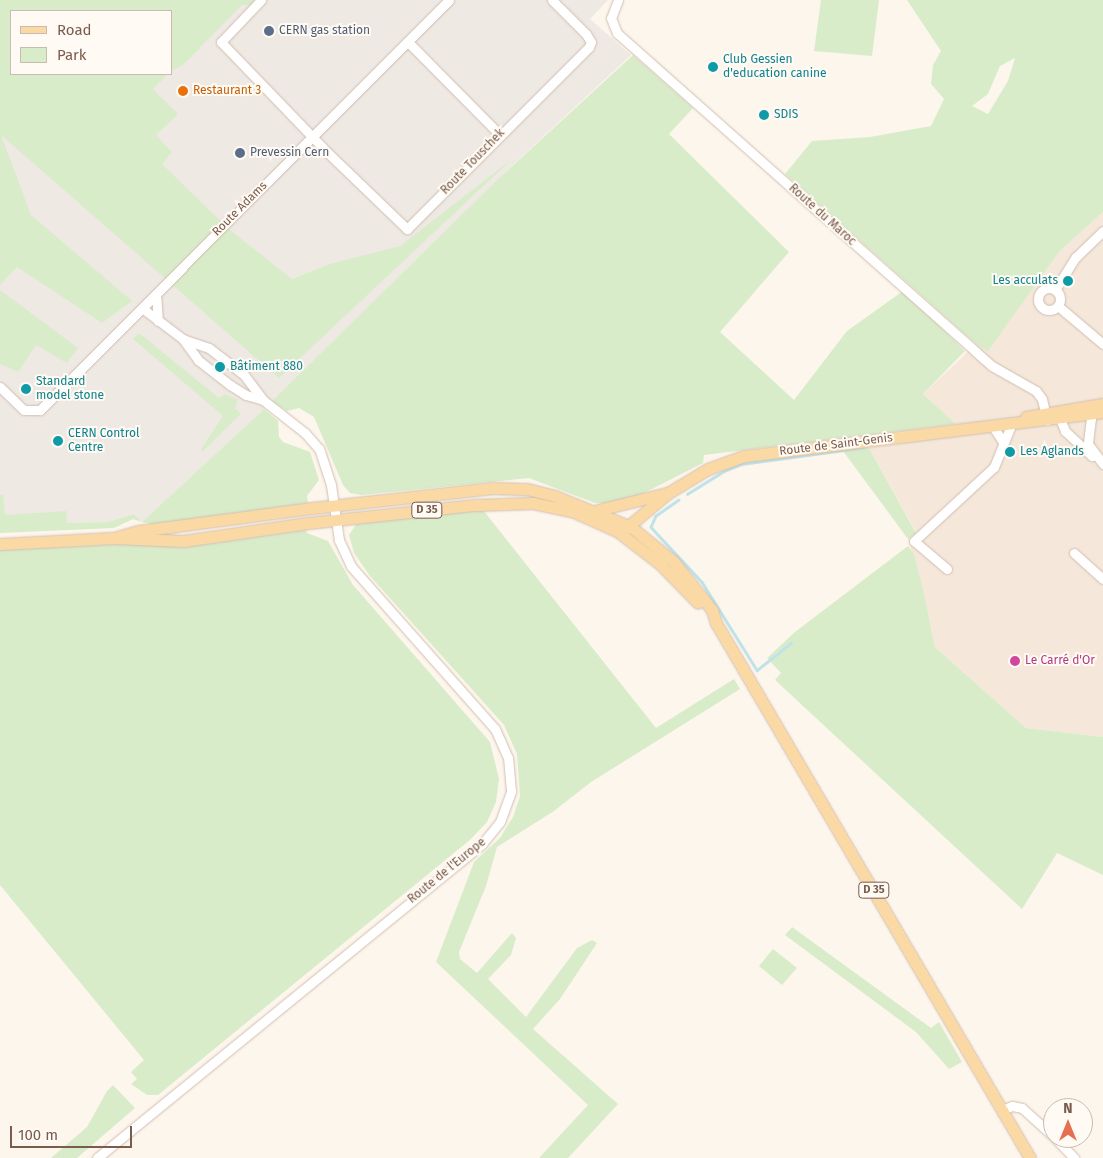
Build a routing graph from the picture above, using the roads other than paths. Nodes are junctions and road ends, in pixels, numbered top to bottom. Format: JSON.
{"nodes":[{"id":1,"x":261,"y":0,"type":"edge"},
{"id":2,"x":449,"y":0,"type":"edge"},
{"id":3,"x":552,"y":0,"type":"edge"},
{"id":4,"x":618,"y":0,"type":"edge"},
{"id":5,"x":408,"y":42,"type":"junction"},
{"id":6,"x":499,"y":134,"type":"junction"},
{"id":7,"x":312,"y":137,"type":"junction"},
{"id":8,"x":1103,"y":231,"type":"edge"},
{"id":9,"x":1055,"y":290,"type":"junction"},
{"id":10,"x":156,"y":294,"type":"junction"},
{"id":11,"x":1058,"y":306,"type":"junction"},
{"id":12,"x":142,"y":308,"type":"junction"},
{"id":13,"x":158,"y":321,"type":"junction"},
{"id":14,"x":183,"y":340,"type":"junction"},
{"id":15,"x":1103,"y":344,"type":"edge"},
{"id":16,"x":0,"y":386,"type":"edge"},
{"id":17,"x":263,"y":400,"type":"junction"},
{"id":18,"x":1103,"y":404,"type":"edge"},
{"id":19,"x":1088,"y":411,"type":"junction"},
{"id":20,"x":1103,"y":412,"type":"edge"},
{"id":21,"x":1061,"y":415,"type":"junction"},
{"id":22,"x":1046,"y":417,"type":"junction"},
{"id":23,"x":1012,"y":423,"type":"junction"},
{"id":24,"x":992,"y":426,"type":"junction"},
{"id":25,"x":1003,"y":442,"type":"junction"},
{"id":26,"x":1100,"y":461,"type":"edge"},
{"id":27,"x":668,"y":494,"type":"junction"},
{"id":28,"x":628,"y":504,"type":"junction"},
{"id":29,"x":335,"y":505,"type":"junction"},
{"id":30,"x":596,"y":510,"type":"junction"},
{"id":31,"x":616,"y":519,"type":"junction"},
{"id":32,"x":336,"y":520,"type":"junction"},
{"id":33,"x":631,"y":526,"type":"junction"},
{"id":34,"x":617,"y":531,"type":"junction"},
{"id":35,"x":114,"y":538,"type":"junction"},
{"id":36,"x":0,"y":544,"type":"edge"},
{"id":37,"x":1074,"y":553,"type":"dead end"},
{"id":38,"x":946,"y":569,"type":"dead end"},
{"id":39,"x":1103,"y":579,"type":"edge"},
{"id":40,"x":716,"y":623,"type":"junction"},
{"id":41,"x":1002,"y":1110,"type":"junction"},
{"id":42,"x":1043,"y":1127,"type":"edge"},
{"id":43,"x":1064,"y":1148,"type":"edge"},
{"id":44,"x":97,"y":1158,"type":"edge"},
{"id":45,"x":1030,"y":1158,"type":"edge"},
{"id":46,"x":1074,"y":1158,"type":"edge"}],
"edges":[{"from":1,"to":7,"type":"street"},
{"from":2,"to":5,"type":"street","name":"Route Adams"},
{"from":3,"to":6,"type":"street","name":"Route Touschek"},
{"from":4,"to":22,"type":"street","name":"Route du Maroc"},
{"from":5,"to":6,"type":"street"},
{"from":5,"to":7,"type":"street","name":"Route Adams"},
{"from":6,"to":7,"type":"street","name":"Route Touschek"},
{"from":7,"to":10,"type":"street","name":"Route Adams"},
{"from":8,"to":9,"type":"street"},
{"from":9,"to":11,"type":"street"},
{"from":9,"to":11,"type":"street"},
{"from":10,"to":12,"type":"street","name":"Route Adams"},
{"from":10,"to":13,"type":"street"},
{"from":11,"to":15,"type":"street"},
{"from":12,"to":13,"type":"street"},
{"from":12,"to":16,"type":"street","name":"Route Adams"},
{"from":13,"to":14,"type":"street"},
{"from":14,"to":17,"type":"street"},
{"from":14,"to":17,"type":"street"},
{"from":17,"to":29,"type":"street","name":"Route de l'Europe"},
{"from":18,"to":19,"type":"main road","name":"Route de Saint-Genis"},
{"from":19,"to":20,"type":"main road","name":"Route de Saint-Genis"},
{"from":19,"to":21,"type":"main road","name":"Route de Saint-Genis"},
{"from":19,"to":26,"type":"street"},
{"from":21,"to":22,"type":"main road","name":"Route de Saint-Genis"},
{"from":21,"to":26,"type":"street"},
{"from":22,"to":23,"type":"main road","name":"Route de Saint-Genis"},
{"from":23,"to":24,"type":"main road","name":"Route de Saint-Genis"},
{"from":23,"to":25,"type":"street"},
{"from":24,"to":25,"type":"street"},
{"from":24,"to":27,"type":"main road","name":"Route de Saint-Genis"},
{"from":25,"to":38,"type":"street"},
{"from":27,"to":28,"type":"main road","name":"Route de Saint-Genis"},
{"from":27,"to":33,"type":"main road","name":"Route de Saint-Genis"},
{"from":28,"to":30,"type":"main road","name":"Route de Saint-Genis"},
{"from":28,"to":31,"type":"main road"},
{"from":29,"to":30,"type":"main road","number":"D 35"},
{"from":29,"to":32,"type":"street","name":"Route de l'Europe"},
{"from":29,"to":35,"type":"main road","number":"D 35"},
{"from":30,"to":31,"type":"main road","number":"D 35"},
{"from":31,"to":33,"type":"main road","number":"D 35"},
{"from":31,"to":34,"type":"main road"},
{"from":32,"to":34,"type":"main road","number":"D 35"},
{"from":32,"to":35,"type":"main road","number":"D 35"},
{"from":32,"to":44,"type":"street","name":"Route de l'Europe"},
{"from":33,"to":34,"type":"main road"},
{"from":33,"to":40,"type":"main road","number":"D 35"},
{"from":34,"to":40,"type":"main road","number":"D 35"},
{"from":35,"to":36,"type":"main road","number":"D 35"},
{"from":37,"to":39,"type":"street"},
{"from":40,"to":41,"type":"main road","number":"D 35"},
{"from":41,"to":42,"type":"street"},
{"from":41,"to":45,"type":"main road","number":"D 35"},
{"from":43,"to":46,"type":"street"}]}
